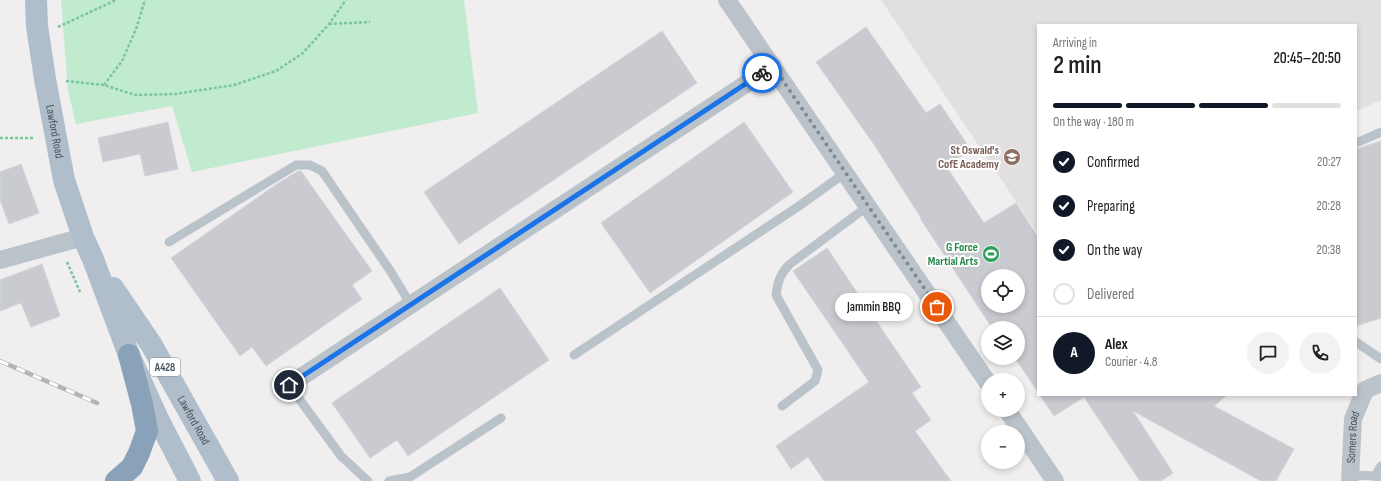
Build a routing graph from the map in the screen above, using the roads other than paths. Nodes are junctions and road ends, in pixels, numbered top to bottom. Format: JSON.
{"nodes":[{"id":1,"x":36,"y":0,"type":"edge"},
{"id":2,"x":727,"y":0,"type":"edge"},
{"id":3,"x":773,"y":66,"type":"junction"},
{"id":4,"x":1381,"y":132,"type":"edge"},
{"id":5,"x":1357,"y":143,"type":"edge"},
{"id":6,"x":846,"y":173,"type":"junction"},
{"id":7,"x":868,"y":206,"type":"junction"},
{"id":8,"x":83,"y":237,"type":"junction"},
{"id":9,"x":169,"y":242,"type":"dead end"},
{"id":10,"x":93,"y":258,"type":"junction"},
{"id":11,"x":0,"y":260,"type":"edge"},
{"id":12,"x":410,"y":305,"type":"junction"},
{"id":13,"x":1357,"y":343,"type":"edge"},
{"id":14,"x":129,"y":355,"type":"junction"},
{"id":15,"x":574,"y":355,"type":"dead end"},
{"id":16,"x":1381,"y":359,"type":"edge"},
{"id":17,"x":981,"y":373,"type":"edge"},
{"id":18,"x":1381,"y":383,"type":"edge"},
{"id":19,"x":289,"y":385,"type":"joint"},
{"id":20,"x":782,"y":406,"type":"dead end"},
{"id":21,"x":1012,"y":417,"type":"edge"},
{"id":22,"x":501,"y":418,"type":"dead end"},
{"id":23,"x":1381,"y":466,"type":"edge"},
{"id":24,"x":1350,"y":478,"type":"edge"},
{"id":25,"x":1378,"y":478,"type":"edge"},
{"id":26,"x":116,"y":481,"type":"edge"},
{"id":27,"x":190,"y":481,"type":"edge"},
{"id":28,"x":228,"y":481,"type":"edge"},
{"id":29,"x":368,"y":481,"type":"edge"},
{"id":30,"x":389,"y":481,"type":"edge"},
{"id":31,"x":1055,"y":481,"type":"edge"}],
"edges":[{"from":1,"to":8,"type":"main road","name":"Lawford Road","number":"A428"},
{"from":2,"to":3,"type":"street"},
{"from":3,"to":6,"type":"street"},
{"from":3,"to":12,"type":"street"},
{"from":4,"to":5,"type":"lane"},
{"from":6,"to":7,"type":"street"},
{"from":6,"to":15,"type":"lane"},
{"from":7,"to":17,"type":"street"},
{"from":7,"to":20,"type":"lane"},
{"from":8,"to":10,"type":"main road","name":"Lawford Road","number":"A428"},
{"from":8,"to":11,"type":"street"},
{"from":9,"to":12,"type":"lane"},
{"from":10,"to":14,"type":"main road","name":"Lawford Road","number":"A428"},
{"from":10,"to":28,"type":"main road","name":"Lawford Road","number":"A428"},
{"from":12,"to":19,"type":"street"},
{"from":13,"to":16,"type":"lane"},
{"from":14,"to":26,"type":"highway"},
{"from":14,"to":27,"type":"main road","name":"Lawford Road","number":"A428"},
{"from":18,"to":24,"type":"street","name":"Somers Road"},
{"from":19,"to":29,"type":"lane"},
{"from":21,"to":31,"type":"street"},
{"from":22,"to":30,"type":"lane"},
{"from":23,"to":25,"type":"lane"},
{"from":24,"to":25,"type":"lane"}]}
